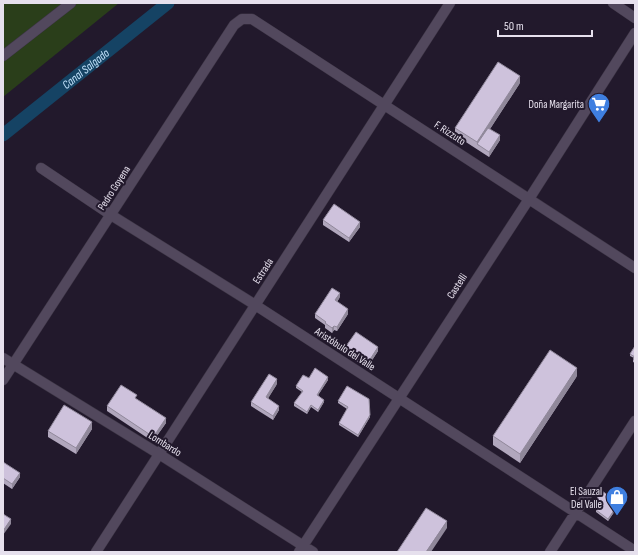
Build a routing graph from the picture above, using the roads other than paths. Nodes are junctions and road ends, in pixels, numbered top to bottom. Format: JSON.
{"nodes":[{"id":1,"x":72,"y":3,"type":"edge"},
{"id":2,"x":450,"y":3,"type":"edge"},
{"id":3,"x":613,"y":3,"type":"edge"},
{"id":4,"x":635,"y":18,"type":"edge"},
{"id":5,"x":252,"y":19,"type":"joint"},
{"id":6,"x":635,"y":33,"type":"edge"},
{"id":7,"x":3,"y":56,"type":"edge"},
{"id":8,"x":385,"y":104,"type":"junction"},
{"id":9,"x":40,"y":168,"type":"dead end"},
{"id":10,"x":529,"y":199,"type":"junction"},
{"id":11,"x":111,"y":215,"type":"junction"},
{"id":12,"x":635,"y":268,"type":"edge"},
{"id":13,"x":255,"y":305,"type":"junction"},
{"id":14,"x":3,"y":358,"type":"edge"},
{"id":15,"x":13,"y":364,"type":"junction"},
{"id":16,"x":3,"y":380,"type":"edge"},
{"id":17,"x":399,"y":398,"type":"junction"},
{"id":18,"x":635,"y":420,"type":"edge"},
{"id":19,"x":159,"y":454,"type":"junction"},
{"id":20,"x":576,"y":513,"type":"junction"},
{"id":21,"x":301,"y":549,"type":"edge"},
{"id":22,"x":635,"y":551,"type":"edge"},
{"id":23,"x":96,"y":552,"type":"edge"},
{"id":24,"x":313,"y":552,"type":"edge"},
{"id":25,"x":550,"y":552,"type":"edge"}],
"edges":[{"from":1,"to":7,"type":"street"},
{"from":2,"to":8,"type":"street","name":"Estrada"},
{"from":3,"to":4,"type":"street"},
{"from":5,"to":8,"type":"street","name":"F. Rizzuto"},
{"from":5,"to":11,"type":"street","name":"Pedro Goyena"},
{"from":6,"to":10,"type":"street","name":"Castelli"},
{"from":8,"to":10,"type":"street","name":"F. Rizzuto"},
{"from":8,"to":13,"type":"street","name":"Estrada"},
{"from":9,"to":11,"type":"street","name":"Aristóbulo del Valle"},
{"from":10,"to":12,"type":"street","name":"F. Rizzuto"},
{"from":10,"to":17,"type":"street","name":"Castelli"},
{"from":11,"to":13,"type":"street","name":"Aristóbulo del Valle"},
{"from":11,"to":15,"type":"street","name":"Pedro Goyena"},
{"from":13,"to":17,"type":"street","name":"Aristóbulo del Valle"},
{"from":13,"to":19,"type":"street","name":"Estrada"},
{"from":14,"to":15,"type":"street","name":"Lombardo"},
{"from":15,"to":16,"type":"street","name":"Pedro Goyena"},
{"from":15,"to":19,"type":"street","name":"Lombardo"},
{"from":17,"to":20,"type":"street","name":"Aristóbulo del Valle"},
{"from":17,"to":21,"type":"street","name":"Castelli"},
{"from":18,"to":20,"type":"street"},
{"from":19,"to":21,"type":"street","name":"Lombardo"},
{"from":19,"to":23,"type":"street","name":"Estrada"},
{"from":20,"to":22,"type":"street","name":"Aristóbulo del Valle"},
{"from":20,"to":25,"type":"street"},
{"from":21,"to":24,"type":"street","name":"Lombardo"}]}
